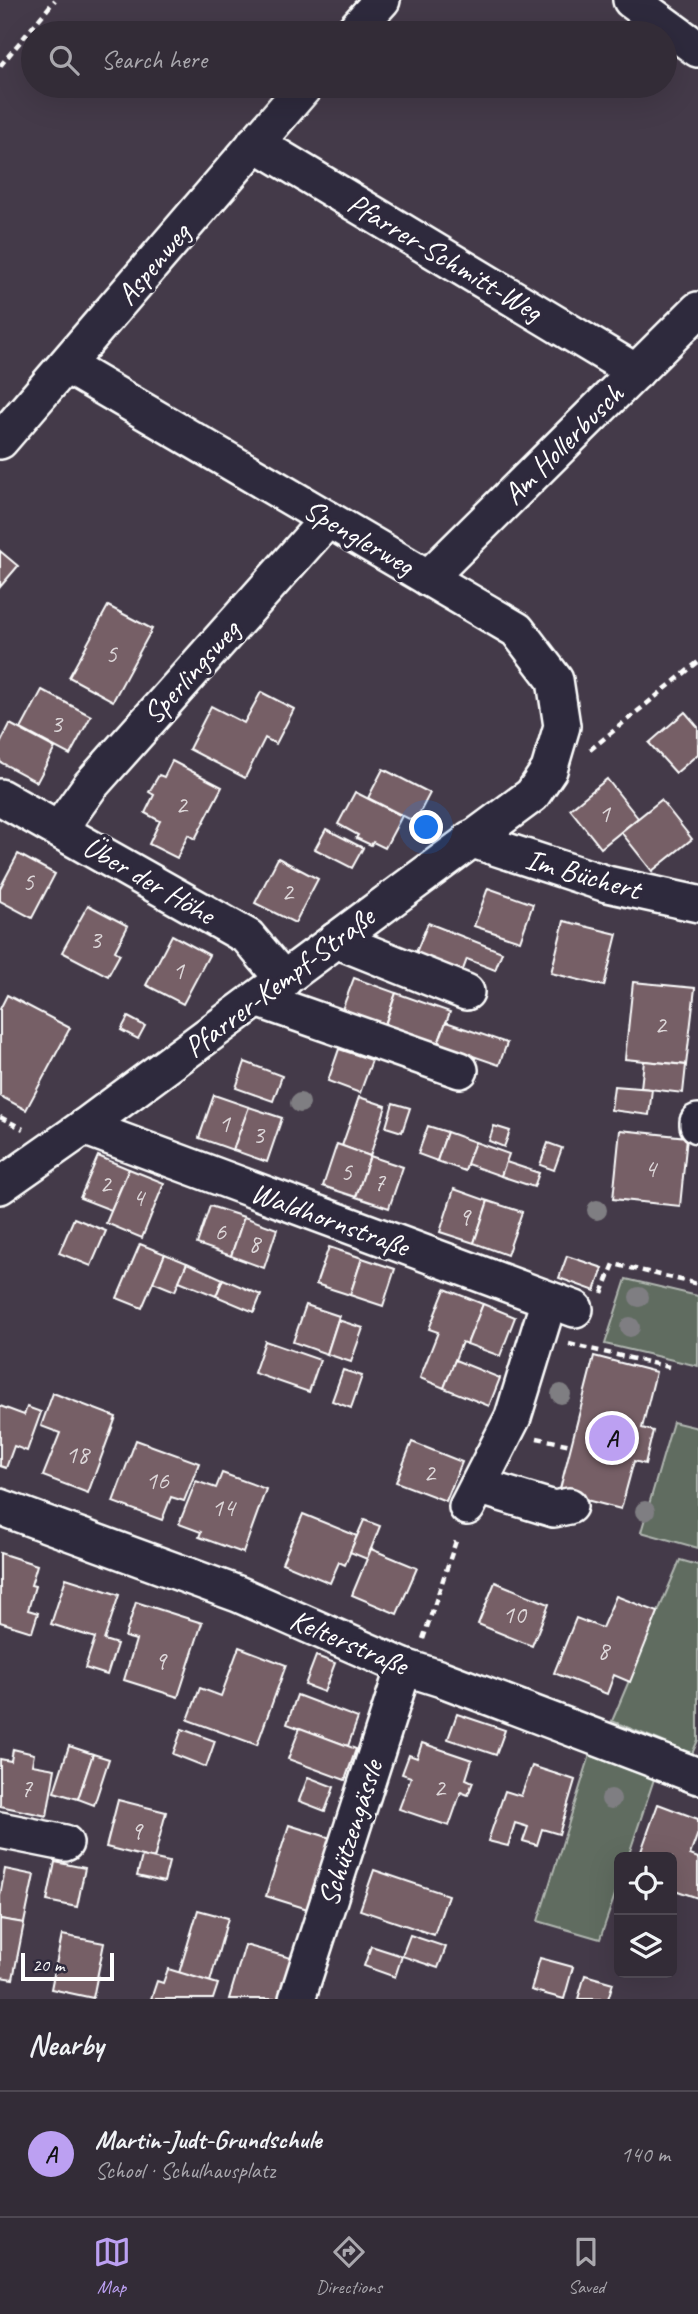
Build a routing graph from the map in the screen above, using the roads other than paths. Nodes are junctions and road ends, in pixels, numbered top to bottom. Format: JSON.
{"nodes":[{"id":1,"x":382,"y":0,"type":"edge"},
{"id":2,"x":631,"y":0,"type":"edge"},
{"id":3,"x":363,"y":21,"type":"edge"},
{"id":4,"x":660,"y":21,"type":"edge"},
{"id":5,"x":677,"y":34,"type":"edge"},
{"id":6,"x":698,"y":49,"type":"edge"},
{"id":7,"x":294,"y":98,"type":"edge"},
{"id":8,"x":255,"y":142,"type":"junction"},
{"id":9,"x":698,"y":310,"type":"edge"},
{"id":10,"x":67,"y":366,"type":"junction"},
{"id":11,"x":636,"y":372,"type":"junction"},
{"id":12,"x":0,"y":441,"type":"edge"},
{"id":13,"x":328,"y":519,"type":"junction"},
{"id":14,"x":428,"y":578,"type":"junction"},
{"id":15,"x":550,"y":770,"type":"joint"},
{"id":16,"x":0,"y":797,"type":"edge"},
{"id":17,"x":60,"y":828,"type":"junction"},
{"id":18,"x":470,"y":839,"type":"junction"},
{"id":19,"x":698,"y":904,"type":"edge"},
{"id":20,"x":336,"y":940,"type":"junction"},
{"id":21,"x":270,"y":989,"type":"junction"},
{"id":22,"x":466,"y":992,"type":"dead end"},
{"id":23,"x":460,"y":1070,"type":"dead end"},
{"id":24,"x":84,"y":1127,"type":"junction"},
{"id":25,"x":0,"y":1186,"type":"edge"},
{"id":26,"x":569,"y":1506,"type":"dead end"},
{"id":27,"x":0,"y":1507,"type":"edge"},
{"id":28,"x":404,"y":1667,"type":"junction"},
{"id":29,"x":698,"y":1776,"type":"edge"},
{"id":30,"x":0,"y":1830,"type":"edge"},
{"id":31,"x":65,"y":1843,"type":"dead end"},
{"id":32,"x":297,"y":1999,"type":"edge"}],
"edges":[{"from":1,"to":3,"type":"street"},
{"from":2,"to":4,"type":"street"},
{"from":5,"to":6,"type":"street"},
{"from":7,"to":8,"type":"street","name":"Aspenweg"},
{"from":8,"to":10,"type":"street","name":"Aspenweg"},
{"from":8,"to":11,"type":"street","name":"Pfarrer-Schmitt-Weg"},
{"from":9,"to":11,"type":"street","name":"Am Hollerbusch"},
{"from":10,"to":12,"type":"street","name":"Aspenweg"},
{"from":10,"to":13,"type":"street","name":"Spenglerweg"},
{"from":11,"to":14,"type":"street","name":"Am Hollerbusch"},
{"from":13,"to":14,"type":"street","name":"Spenglerweg"},
{"from":13,"to":17,"type":"street","name":"Sperlingsweg"},
{"from":14,"to":15,"type":"street","name":"Spenglerweg"},
{"from":15,"to":18,"type":"street","name":"Pfarrer-Kempf-Straße"},
{"from":16,"to":17,"type":"street","name":"Über der Höhe"},
{"from":17,"to":21,"type":"street","name":"Über der Höhe"},
{"from":18,"to":19,"type":"street","name":"Im Büchert"},
{"from":18,"to":20,"type":"street","name":"Pfarrer-Kempf-Straße"},
{"from":20,"to":21,"type":"street","name":"Pfarrer-Kempf-Straße"},
{"from":20,"to":22,"type":"street"},
{"from":21,"to":23,"type":"street"},
{"from":21,"to":24,"type":"street","name":"Pfarrer-Kempf-Straße"},
{"from":24,"to":25,"type":"street","name":"Pfarrer-Kempf-Straße"},
{"from":24,"to":26,"type":"street","name":"Waldhornstraße"},
{"from":27,"to":28,"type":"street","name":"Kelterstraße"},
{"from":28,"to":29,"type":"street","name":"Kelterstraße"},
{"from":28,"to":32,"type":"street","name":"Schützengässle"},
{"from":30,"to":31,"type":"street"}]}
